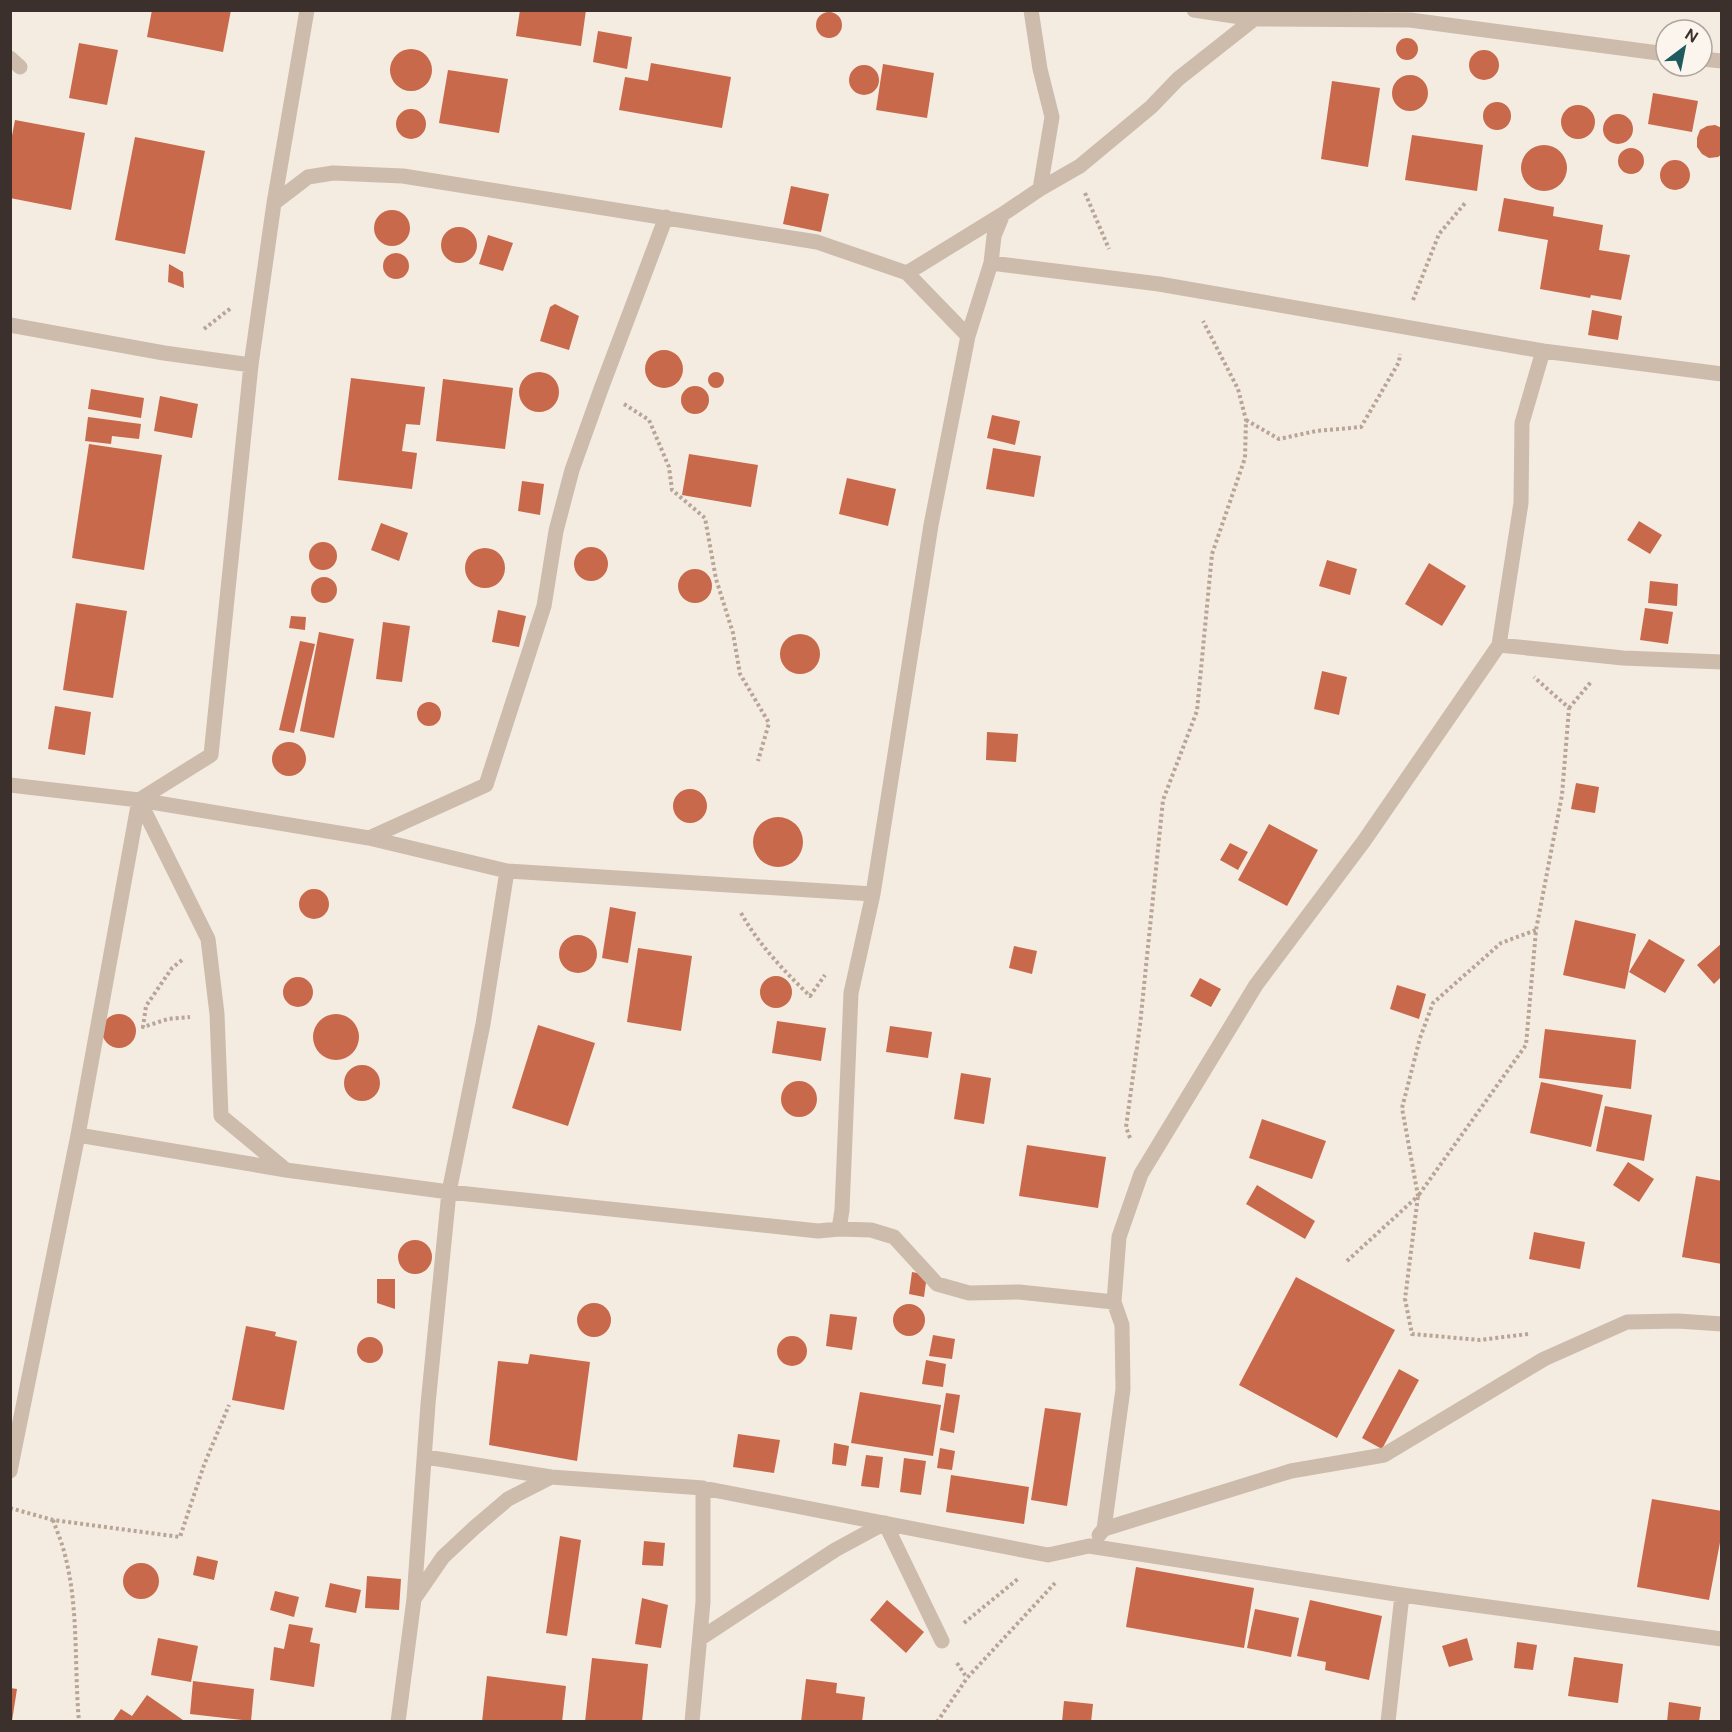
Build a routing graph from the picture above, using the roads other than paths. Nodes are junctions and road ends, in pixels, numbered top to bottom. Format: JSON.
{"nodes":[{"id":1,"x":307,"y":10,"type":"edge"},
{"id":2,"x":1031,"y":10,"type":"edge"},
{"id":3,"x":1194,"y":10,"type":"edge"},
{"id":4,"x":1254,"y":19,"type":"junction"},
{"id":5,"x":1654,"y":52,"type":"edge"},
{"id":6,"x":1040,"y":189,"type":"junction"},
{"id":7,"x":274,"y":203,"type":"junction"},
{"id":8,"x":1003,"y":214,"type":"junction"},
{"id":9,"x":666,"y":217,"type":"junction"},
{"id":10,"x":991,"y":263,"type":"junction"},
{"id":11,"x":907,"y":273,"type":"junction"},
{"id":12,"x":10,"y":325,"type":"edge"},
{"id":13,"x":968,"y":336,"type":"junction"},
{"id":14,"x":1543,"y":351,"type":"junction"},
{"id":15,"x":251,"y":365,"type":"junction"},
{"id":16,"x":1722,"y":375,"type":"edge"},
{"id":17,"x":1498,"y":645,"type":"junction"},
{"id":18,"x":1722,"y":662,"type":"edge"},
{"id":19,"x":10,"y":785,"type":"edge"},
{"id":20,"x":139,"y":800,"type":"junction"},
{"id":21,"x":369,"y":838,"type":"junction"},
{"id":22,"x":507,"y":871,"type":"junction"},
{"id":23,"x":873,"y":894,"type":"junction"},
{"id":24,"x":78,"y":1135,"type":"junction"},
{"id":25,"x":286,"y":1170,"type":"junction"},
{"id":26,"x":449,"y":1192,"type":"junction"},
{"id":27,"x":839,"y":1229,"type":"junction"},
{"id":28,"x":1114,"y":1302,"type":"junction"},
{"id":29,"x":1722,"y":1324,"type":"edge"},
{"id":30,"x":426,"y":1457,"type":"junction"},
{"id":31,"x":10,"y":1471,"type":"edge"},
{"id":32,"x":550,"y":1477,"type":"junction"},
{"id":33,"x":703,"y":1488,"type":"junction"},
{"id":34,"x":885,"y":1523,"type":"junction"},
{"id":35,"x":1104,"y":1529,"type":"junction"},
{"id":36,"x":1089,"y":1546,"type":"junction"},
{"id":37,"x":1402,"y":1595,"type":"junction"},
{"id":38,"x":414,"y":1599,"type":"junction"},
{"id":39,"x":701,"y":1638,"type":"junction"},
{"id":40,"x":1722,"y":1639,"type":"edge"},
{"id":41,"x":942,"y":1641,"type":"road end"},
{"id":42,"x":398,"y":1722,"type":"edge"},
{"id":43,"x":692,"y":1722,"type":"edge"},
{"id":44,"x":1388,"y":1722,"type":"edge"}],
"edges":[{"from":1,"to":7,"type":"street"},
{"from":2,"to":6,"type":"street"},
{"from":3,"to":4,"type":"street"},
{"from":4,"to":5,"type":"street"},
{"from":4,"to":6,"type":"street"},
{"from":6,"to":8,"type":"street"},
{"from":7,"to":9,"type":"street"},
{"from":7,"to":15,"type":"street"},
{"from":8,"to":10,"type":"street"},
{"from":8,"to":11,"type":"street"},
{"from":9,"to":11,"type":"street"},
{"from":9,"to":21,"type":"street"},
{"from":10,"to":13,"type":"street"},
{"from":10,"to":14,"type":"street"},
{"from":11,"to":13,"type":"street"},
{"from":12,"to":15,"type":"street"},
{"from":13,"to":23,"type":"street"},
{"from":14,"to":16,"type":"street"},
{"from":14,"to":17,"type":"street"},
{"from":15,"to":20,"type":"street"},
{"from":17,"to":18,"type":"street"},
{"from":17,"to":28,"type":"street"},
{"from":19,"to":20,"type":"street"},
{"from":20,"to":21,"type":"street"},
{"from":20,"to":24,"type":"street"},
{"from":20,"to":25,"type":"street"},
{"from":21,"to":22,"type":"street"},
{"from":22,"to":23,"type":"street"},
{"from":22,"to":26,"type":"street"},
{"from":23,"to":27,"type":"street"},
{"from":24,"to":25,"type":"street"},
{"from":24,"to":31,"type":"street"},
{"from":25,"to":26,"type":"street"},
{"from":26,"to":27,"type":"street"},
{"from":26,"to":30,"type":"street"},
{"from":27,"to":28,"type":"street"},
{"from":28,"to":35,"type":"street"},
{"from":29,"to":35,"type":"street"},
{"from":30,"to":32,"type":"street"},
{"from":30,"to":38,"type":"street"},
{"from":32,"to":33,"type":"street"},
{"from":32,"to":38,"type":"street"},
{"from":33,"to":34,"type":"street"},
{"from":33,"to":39,"type":"street"},
{"from":34,"to":36,"type":"street"},
{"from":34,"to":39,"type":"street"},
{"from":34,"to":41,"type":"street"},
{"from":35,"to":36,"type":"street"},
{"from":36,"to":37,"type":"street"},
{"from":37,"to":40,"type":"street"},
{"from":37,"to":44,"type":"street"},
{"from":38,"to":42,"type":"street"},
{"from":39,"to":43,"type":"street"}]}
